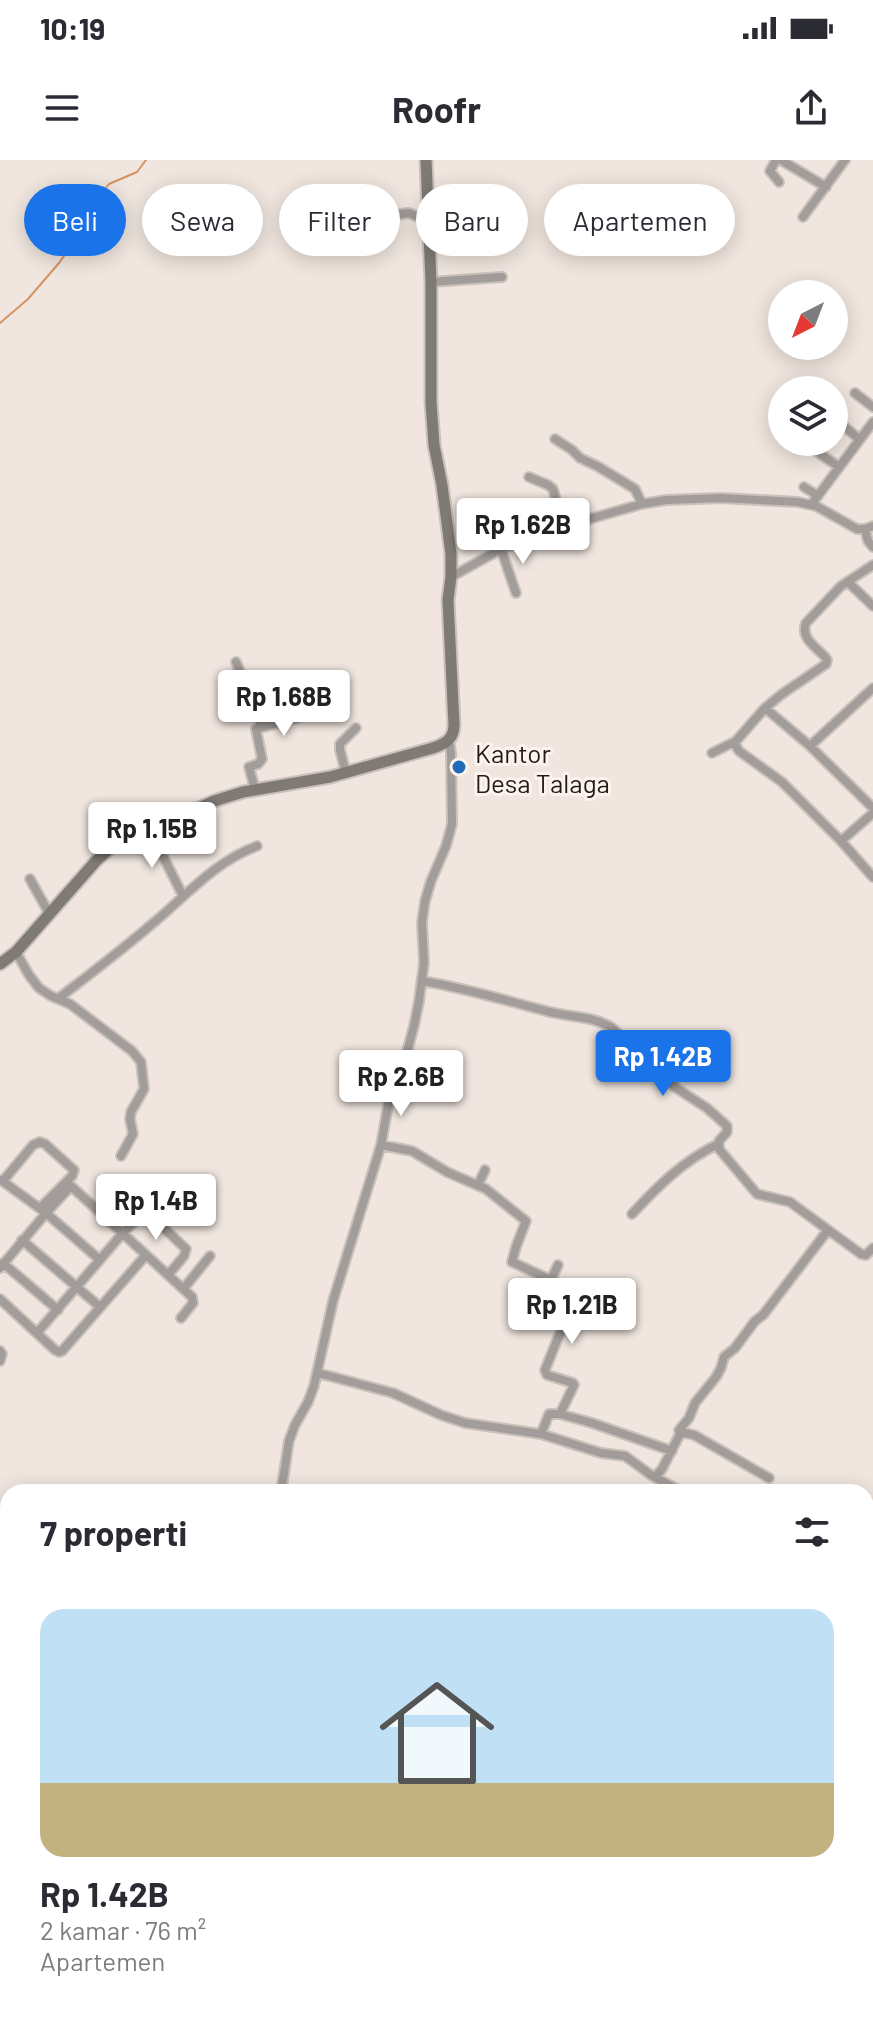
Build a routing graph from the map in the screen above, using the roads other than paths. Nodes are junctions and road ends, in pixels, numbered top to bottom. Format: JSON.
{"nodes":[{"id":1,"x":426,"y":160,"type":"edge"},
{"id":2,"x":779,"y":160,"type":"edge"},
{"id":3,"x":844,"y":160,"type":"edge"},
{"id":4,"x":779,"y":182,"type":"dead end"},
{"id":5,"x":427,"y":184,"type":"edge"},
{"id":6,"x":826,"y":187,"type":"junction"},
{"id":7,"x":803,"y":217,"type":"dead end"},
{"id":8,"x":430,"y":256,"type":"edge"},
{"id":9,"x":502,"y":277,"type":"dead end"},
{"id":10,"x":431,"y":282,"type":"junction"},
{"id":11,"x":855,"y":393,"type":"dead end"},
{"id":12,"x":873,"y":407,"type":"edge"},
{"id":13,"x":873,"y":422,"type":"edge"},
{"id":14,"x":848,"y":430,"type":"edge"},
{"id":15,"x":555,"y":439,"type":"dead end"},
{"id":16,"x":859,"y":439,"type":"junction"},
{"id":17,"x":823,"y":456,"type":"edge"},
{"id":18,"x":839,"y":467,"type":"junction"},
{"id":19,"x":529,"y":477,"type":"dead end"},
{"id":20,"x":804,"y":487,"type":"dead end"},
{"id":21,"x":818,"y":496,"type":"junction"},
{"id":22,"x":642,"y":504,"type":"junction"},
{"id":23,"x":811,"y":505,"type":"junction"},
{"id":24,"x":563,"y":526,"type":"junction"},
{"id":25,"x":869,"y":528,"type":"edge"},
{"id":26,"x":873,"y":547,"type":"edge"},
{"id":27,"x":501,"y":549,"type":"junction"},
{"id":28,"x":873,"y":565,"type":"edge"},
{"id":29,"x":451,"y":577,"type":"junction"},
{"id":30,"x":848,"y":582,"type":"junction"},
{"id":31,"x":516,"y":593,"type":"dead end"},
{"id":32,"x":873,"y":606,"type":"edge"},
{"id":33,"x":236,"y":662,"type":"dead end"},
{"id":34,"x":873,"y":688,"type":"edge"},
{"id":35,"x":309,"y":708,"type":"dead end"},
{"id":36,"x":765,"y":708,"type":"junction"},
{"id":37,"x":262,"y":727,"type":"junction"},
{"id":38,"x":356,"y":728,"type":"dead end"},
{"id":39,"x":449,"y":740,"type":"junction"},
{"id":40,"x":736,"y":741,"type":"junction"},
{"id":41,"x":810,"y":746,"type":"junction"},
{"id":42,"x":712,"y":753,"type":"dead end"},
{"id":43,"x":346,"y":773,"type":"junction"},
{"id":44,"x":255,"y":789,"type":"junction"},
{"id":45,"x":873,"y":810,"type":"edge"},
{"id":46,"x":149,"y":828,"type":"junction"},
{"id":47,"x":841,"y":841,"type":"junction"},
{"id":48,"x":257,"y":846,"type":"dead end"},
{"id":49,"x":873,"y":877,"type":"edge"},
{"id":50,"x":30,"y":879,"type":"dead end"},
{"id":51,"x":183,"y":896,"type":"junction"},
{"id":52,"x":50,"y":915,"type":"junction"},
{"id":53,"x":16,"y":952,"type":"junction"},
{"id":54,"x":0,"y":964,"type":"edge"},
{"id":55,"x":422,"y":981,"type":"junction"},
{"id":56,"x":59,"y":998,"type":"junction"},
{"id":57,"x":718,"y":1144,"type":"junction"},
{"id":58,"x":381,"y":1145,"type":"junction"},
{"id":59,"x":121,"y":1156,"type":"dead end"},
{"id":60,"x":485,"y":1170,"type":"dead end"},
{"id":61,"x":1,"y":1180,"type":"edge"},
{"id":62,"x":68,"y":1184,"type":"junction"},
{"id":63,"x":478,"y":1185,"type":"junction"},
{"id":64,"x":43,"y":1210,"type":"junction"},
{"id":65,"x":632,"y":1214,"type":"dead end"},
{"id":66,"x":828,"y":1230,"type":"junction"},
{"id":67,"x":122,"y":1234,"type":"junction"},
{"id":68,"x":22,"y":1240,"type":"junction"},
{"id":69,"x":873,"y":1248,"type":"edge"},
{"id":70,"x":146,"y":1255,"type":"junction"},
{"id":71,"x":210,"y":1256,"type":"dead end"},
{"id":72,"x":100,"y":1260,"type":"junction"},
{"id":73,"x":558,"y":1265,"type":"dead end"},
{"id":74,"x":2,"y":1266,"type":"edge"},
{"id":75,"x":168,"y":1275,"type":"junction"},
{"id":76,"x":551,"y":1280,"type":"junction"},
{"id":77,"x":78,"y":1287,"type":"junction"},
{"id":78,"x":184,"y":1288,"type":"junction"},
{"id":79,"x":0,"y":1299,"type":"edge"},
{"id":80,"x":100,"y":1307,"type":"junction"},
{"id":81,"x":58,"y":1310,"type":"junction"},
{"id":82,"x":181,"y":1318,"type":"dead end"},
{"id":83,"x":37,"y":1333,"type":"junction"},
{"id":84,"x":0,"y":1351,"type":"edge"},
{"id":85,"x":0,"y":1361,"type":"edge"},
{"id":86,"x":318,"y":1373,"type":"junction"},
{"id":87,"x":560,"y":1414,"type":"junction"},
{"id":88,"x":541,"y":1434,"type":"junction"},
{"id":89,"x":680,"y":1434,"type":"junction"},
{"id":90,"x":672,"y":1451,"type":"junction"},
{"id":91,"x":655,"y":1477,"type":"junction"},
{"id":92,"x":769,"y":1478,"type":"dead end"},
{"id":93,"x":282,"y":1484,"type":"edge"},
{"id":94,"x":668,"y":1484,"type":"edge"}],
"edges":[{"from":1,"to":5,"type":"street"},
{"from":2,"to":4,"type":"street"},
{"from":2,"to":6,"type":"street"},
{"from":3,"to":6,"type":"street"},
{"from":6,"to":7,"type":"street"},
{"from":8,"to":10,"type":"street"},
{"from":9,"to":10,"type":"street"},
{"from":10,"to":29,"type":"street"},
{"from":11,"to":12,"type":"street"},
{"from":13,"to":16,"type":"street"},
{"from":14,"to":16,"type":"street"},
{"from":15,"to":22,"type":"street"},
{"from":16,"to":18,"type":"street"},
{"from":17,"to":18,"type":"street"},
{"from":18,"to":21,"type":"street"},
{"from":19,"to":24,"type":"street"},
{"from":20,"to":21,"type":"street"},
{"from":21,"to":23,"type":"street"},
{"from":22,"to":23,"type":"street"},
{"from":22,"to":24,"type":"street"},
{"from":23,"to":25,"type":"street"},
{"from":24,"to":27,"type":"street"},
{"from":25,"to":26,"type":"street"},
{"from":27,"to":29,"type":"street"},
{"from":27,"to":31,"type":"street"},
{"from":28,"to":30,"type":"street"},
{"from":29,"to":39,"type":"street"},
{"from":30,"to":32,"type":"street"},
{"from":30,"to":36,"type":"street"},
{"from":33,"to":37,"type":"street"},
{"from":34,"to":41,"type":"street"},
{"from":35,"to":37,"type":"street"},
{"from":36,"to":40,"type":"street"},
{"from":36,"to":41,"type":"street"},
{"from":37,"to":44,"type":"street"},
{"from":38,"to":43,"type":"street"},
{"from":39,"to":43,"type":"street"},
{"from":39,"to":55,"type":"street"},
{"from":40,"to":42,"type":"street"},
{"from":40,"to":47,"type":"street"},
{"from":41,"to":45,"type":"street"},
{"from":43,"to":44,"type":"street"},
{"from":44,"to":46,"type":"street"},
{"from":45,"to":47,"type":"street"},
{"from":46,"to":51,"type":"street"},
{"from":46,"to":52,"type":"street"},
{"from":47,"to":49,"type":"street"},
{"from":48,"to":51,"type":"street"},
{"from":50,"to":52,"type":"street"},
{"from":51,"to":56,"type":"street"},
{"from":52,"to":53,"type":"street"},
{"from":53,"to":54,"type":"street"},
{"from":53,"to":56,"type":"street"},
{"from":55,"to":57,"type":"street"},
{"from":55,"to":58,"type":"street"},
{"from":56,"to":59,"type":"street"},
{"from":57,"to":65,"type":"street"},
{"from":57,"to":66,"type":"street"},
{"from":58,"to":63,"type":"street"},
{"from":58,"to":86,"type":"street"},
{"from":60,"to":63,"type":"street"},
{"from":61,"to":62,"type":"street"},
{"from":61,"to":64,"type":"street"},
{"from":62,"to":64,"type":"street"},
{"from":62,"to":67,"type":"street"},
{"from":63,"to":76,"type":"street"},
{"from":64,"to":68,"type":"street"},
{"from":64,"to":72,"type":"street"},
{"from":66,"to":69,"type":"street"},
{"from":66,"to":89,"type":"street"},
{"from":67,"to":70,"type":"street"},
{"from":67,"to":72,"type":"street"},
{"from":67,"to":75,"type":"street"},
{"from":68,"to":74,"type":"street"},
{"from":68,"to":77,"type":"street"},
{"from":70,"to":75,"type":"street"},
{"from":70,"to":80,"type":"street"},
{"from":71,"to":78,"type":"street"},
{"from":72,"to":77,"type":"street"},
{"from":73,"to":76,"type":"street"},
{"from":74,"to":81,"type":"street"},
{"from":75,"to":78,"type":"street"},
{"from":76,"to":87,"type":"street"},
{"from":77,"to":80,"type":"street"},
{"from":77,"to":81,"type":"street"},
{"from":78,"to":82,"type":"street"},
{"from":79,"to":83,"type":"street"},
{"from":80,"to":83,"type":"street"},
{"from":81,"to":83,"type":"street"},
{"from":84,"to":85,"type":"street"},
{"from":86,"to":88,"type":"street"},
{"from":86,"to":93,"type":"street"},
{"from":87,"to":88,"type":"street"},
{"from":87,"to":90,"type":"street"},
{"from":88,"to":91,"type":"street"},
{"from":89,"to":90,"type":"street"},
{"from":89,"to":92,"type":"street"},
{"from":90,"to":91,"type":"street"},
{"from":91,"to":94,"type":"street"}]}
